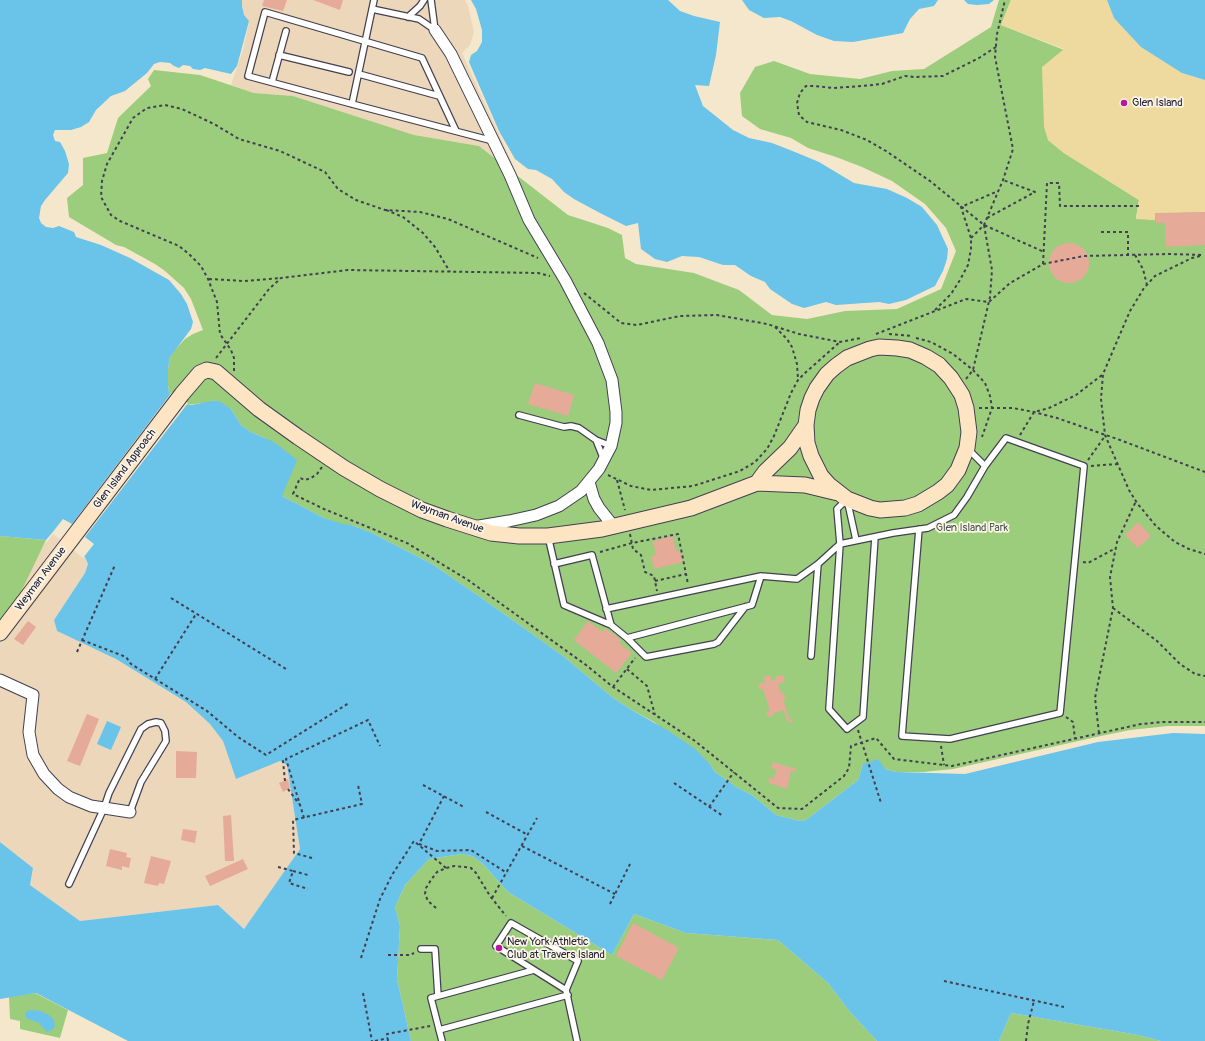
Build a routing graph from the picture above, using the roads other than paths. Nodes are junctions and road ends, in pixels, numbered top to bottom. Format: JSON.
{"nodes":[{"id":1,"x":374,"y":0,"type":"edge"},
{"id":2,"x":424,"y":0,"type":"edge"},
{"id":3,"x":431,"y":0,"type":"edge"},
{"id":4,"x":372,"y":9,"type":"junction"},
{"id":5,"x":408,"y":17,"type":"junction"},
{"id":6,"x":435,"y":30,"type":"junction"},
{"id":7,"x":286,"y":31,"type":"dead end"},
{"id":8,"x":366,"y":42,"type":"junction"},
{"id":9,"x":279,"y":55,"type":"junction"},
{"id":10,"x":348,"y":72,"type":"dead end"},
{"id":11,"x":359,"y":74,"type":"junction"},
{"id":12,"x":272,"y":82,"type":"junction"},
{"id":13,"x":439,"y":96,"type":"junction"},
{"id":14,"x":352,"y":104,"type":"junction"},
{"id":15,"x":456,"y":131,"type":"junction"},
{"id":16,"x":494,"y":142,"type":"junction"},
{"id":17,"x":207,"y":370,"type":"joint"},
{"id":18,"x":519,"y":415,"type":"dead end"},
{"id":19,"x":806,"y":425,"type":"junction"},
{"id":20,"x":596,"y":440,"type":"junction"},
{"id":21,"x":611,"y":446,"type":"junction"},
{"id":22,"x":967,"y":448,"type":"junction"},
{"id":23,"x":604,"y":460,"type":"junction"},
{"id":24,"x":985,"y":466,"type":"junction"},
{"id":25,"x":589,"y":482,"type":"junction"},
{"id":26,"x":757,"y":483,"type":"junction"},
{"id":27,"x":841,"y":500,"type":"junction"},
{"id":28,"x":614,"y":526,"type":"junction"},
{"id":29,"x":473,"y":527,"type":"junction"},
{"id":30,"x":919,"y":529,"type":"junction"},
{"id":31,"x":548,"y":536,"type":"junction"},
{"id":32,"x":875,"y":537,"type":"junction"},
{"id":33,"x":856,"y":540,"type":"junction"},
{"id":34,"x":68,"y":544,"type":"joint"},
{"id":35,"x":840,"y":544,"type":"junction"},
{"id":36,"x":554,"y":564,"type":"junction"},
{"id":37,"x":818,"y":564,"type":"junction"},
{"id":38,"x":761,"y":576,"type":"junction"},
{"id":39,"x":746,"y":606,"type":"junction"},
{"id":40,"x":606,"y":609,"type":"junction"},
{"id":41,"x":610,"y":625,"type":"junction"},
{"id":42,"x":2,"y":627,"type":"edge"},
{"id":43,"x":627,"y":638,"type":"junction"},
{"id":44,"x":810,"y":656,"type":"dead end"},
{"id":45,"x":0,"y":680,"type":"edge"},
{"id":46,"x":104,"y":808,"type":"junction"},
{"id":47,"x":130,"y":812,"type":"joint"},
{"id":48,"x":69,"y":884,"type":"dead end"},
{"id":49,"x":421,"y":949,"type":"dead end"},
{"id":50,"x":534,"y":970,"type":"junction"},
{"id":51,"x":567,"y":993,"type":"junction"},
{"id":52,"x":438,"y":996,"type":"junction"},
{"id":53,"x":439,"y":1030,"type":"junction"},
{"id":54,"x":442,"y":1041,"type":"edge"},
{"id":55,"x":577,"y":1041,"type":"edge"}],
"edges":[{"from":1,"to":4,"type":"lane"},
{"from":2,"to":5,"type":"lane"},
{"from":3,"to":6,"type":"lane"},
{"from":4,"to":5,"type":"lane"},
{"from":4,"to":8,"type":"lane"},
{"from":5,"to":6,"type":"lane"},
{"from":6,"to":16,"type":"street"},
{"from":7,"to":9,"type":"lane"},
{"from":8,"to":11,"type":"lane"},
{"from":8,"to":12,"type":"lane"},
{"from":8,"to":13,"type":"lane"},
{"from":9,"to":10,"type":"lane"},
{"from":9,"to":12,"type":"lane"},
{"from":11,"to":13,"type":"lane"},
{"from":11,"to":14,"type":"lane"},
{"from":12,"to":14,"type":"lane"},
{"from":13,"to":15,"type":"lane"},
{"from":14,"to":15,"type":"lane"},
{"from":15,"to":16,"type":"lane"},
{"from":16,"to":21,"type":"street"},
{"from":17,"to":29,"type":"street","name":"Weyman Avenue"},
{"from":17,"to":34,"type":"street","name":"Glen Island Approach"},
{"from":18,"to":20,"type":"lane"},
{"from":19,"to":22,"type":"street"},
{"from":19,"to":26,"type":"street"},
{"from":19,"to":27,"type":"street"},
{"from":20,"to":21,"type":"lane"},
{"from":20,"to":23,"type":"lane"},
{"from":21,"to":23,"type":"street"},
{"from":22,"to":24,"type":"lane"},
{"from":22,"to":27,"type":"street"},
{"from":23,"to":25,"type":"street"},
{"from":24,"to":30,"type":"lane"},
{"from":24,"to":30,"type":"lane"},
{"from":25,"to":28,"type":"street"},
{"from":25,"to":29,"type":"street"},
{"from":26,"to":27,"type":"street"},
{"from":26,"to":28,"type":"street","name":"Weyman Avenue"},
{"from":27,"to":33,"type":"lane"},
{"from":27,"to":35,"type":"lane"},
{"from":28,"to":31,"type":"street","name":"Weyman Avenue"},
{"from":29,"to":31,"type":"street","name":"Weyman Avenue"},
{"from":30,"to":32,"type":"lane"},
{"from":31,"to":36,"type":"lane"},
{"from":32,"to":33,"type":"lane"},
{"from":32,"to":35,"type":"lane"},
{"from":33,"to":35,"type":"lane"},
{"from":34,"to":42,"type":"street","name":"Weyman Avenue"},
{"from":35,"to":37,"type":"lane"},
{"from":36,"to":40,"type":"lane"},
{"from":36,"to":41,"type":"lane"},
{"from":37,"to":38,"type":"lane"},
{"from":37,"to":44,"type":"lane"},
{"from":38,"to":39,"type":"lane"},
{"from":38,"to":40,"type":"lane"},
{"from":39,"to":43,"type":"lane"},
{"from":39,"to":43,"type":"lane"},
{"from":40,"to":41,"type":"lane"},
{"from":41,"to":43,"type":"lane"},
{"from":45,"to":46,"type":"street"},
{"from":46,"to":47,"type":"street"},
{"from":46,"to":47,"type":"lane"},
{"from":46,"to":48,"type":"lane"},
{"from":49,"to":52,"type":"lane"},
{"from":50,"to":51,"type":"lane"},
{"from":50,"to":51,"type":"lane"},
{"from":50,"to":52,"type":"lane"},
{"from":51,"to":53,"type":"lane"},
{"from":51,"to":55,"type":"lane"},
{"from":52,"to":53,"type":"lane"},
{"from":53,"to":54,"type":"lane"}]}
